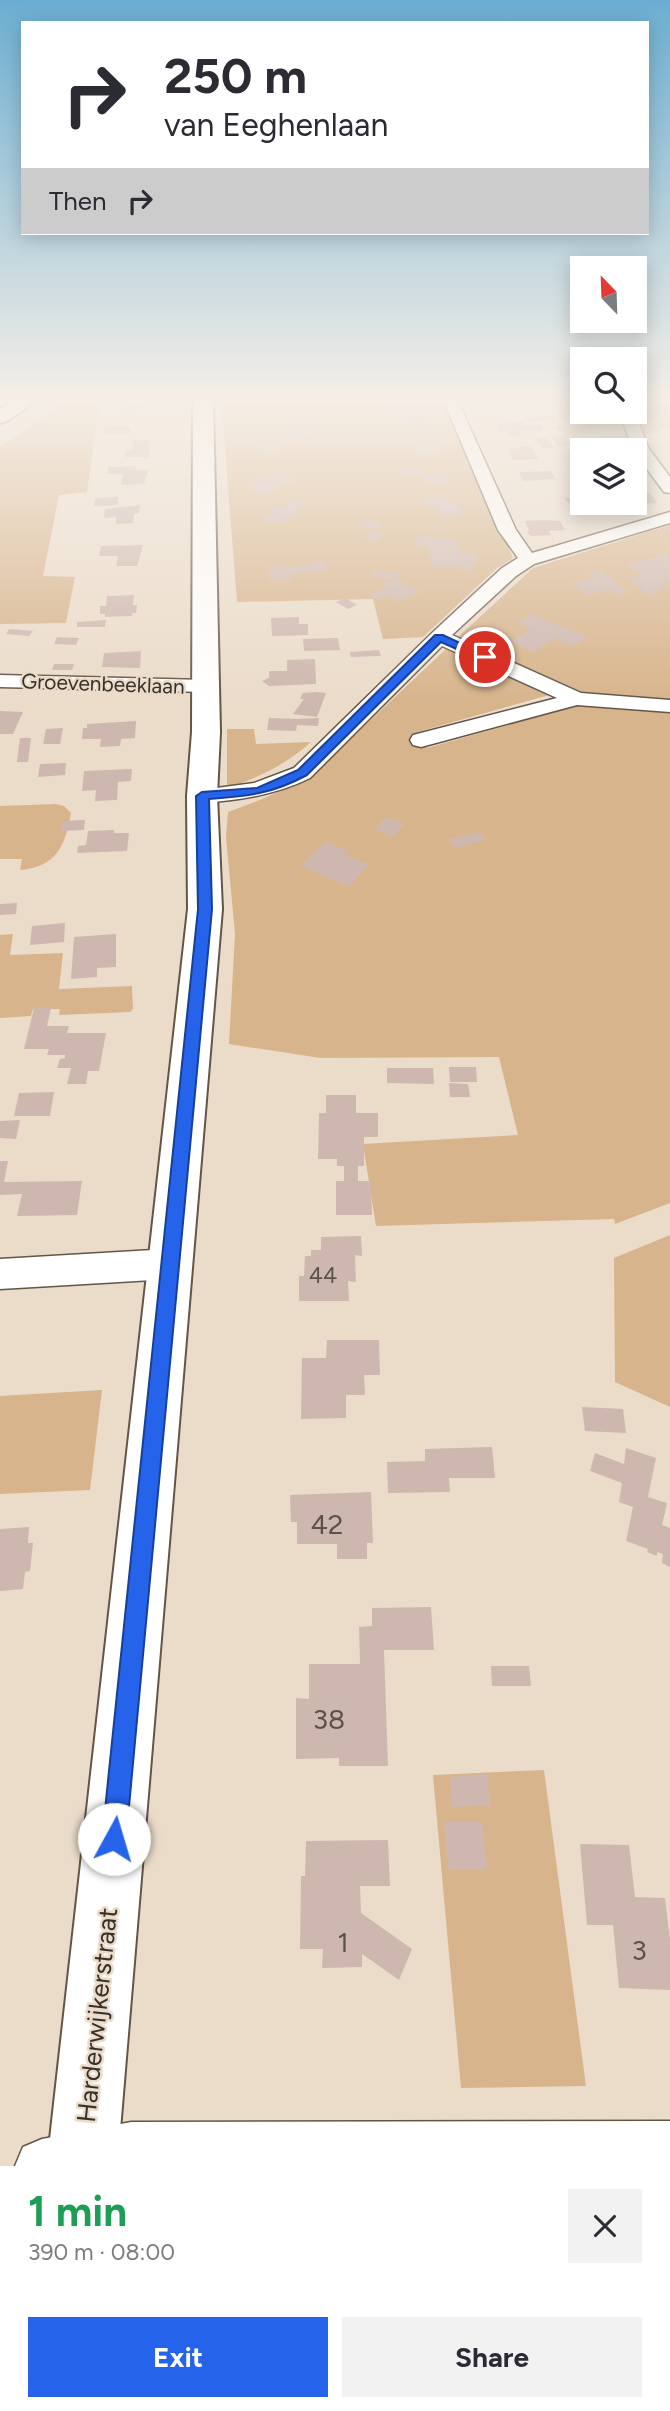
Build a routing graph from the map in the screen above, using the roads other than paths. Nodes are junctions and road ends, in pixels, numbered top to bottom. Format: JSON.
{"nodes":[{"id":1,"x":205,"y":500,"type":"edge"},
{"id":2,"x":494,"y":500,"type":"edge"},
{"id":3,"x":670,"y":517,"type":"edge"},
{"id":4,"x":528,"y":560,"type":"junction"},
{"id":5,"x":439,"y":637,"type":"junction"},
{"id":6,"x":0,"y":681,"type":"edge"},
{"id":7,"x":206,"y":686,"type":"junction"},
{"id":8,"x":577,"y":699,"type":"junction"},
{"id":9,"x":670,"y":706,"type":"edge"},
{"id":10,"x":421,"y":740,"type":"dead end"},
{"id":11,"x":202,"y":796,"type":"junction"},
{"id":12,"x":170,"y":1264,"type":"junction"},
{"id":13,"x":0,"y":1274,"type":"edge"},
{"id":14,"x":670,"y":2147,"type":"edge"},
{"id":15,"x":69,"y":2163,"type":"edge"}],
"edges":[{"from":1,"to":7,"type":"main road","name":"Harderwijkerstraat"},
{"from":2,"to":4,"type":"street"},
{"from":3,"to":4,"type":"street"},
{"from":4,"to":5,"type":"street"},
{"from":5,"to":8,"type":"street"},
{"from":5,"to":11,"type":"street"},
{"from":6,"to":7,"type":"street","name":"Groevenbeeklaan"},
{"from":7,"to":11,"type":"main road","name":"Harderwijkerstraat"},
{"from":8,"to":9,"type":"street"},
{"from":8,"to":10,"type":"street"},
{"from":11,"to":12,"type":"main road","name":"Harderwijkerstraat"},
{"from":12,"to":13,"type":"street"},
{"from":12,"to":15,"type":"main road","name":"Harderwijkerstraat"},
{"from":14,"to":15,"type":"street"}]}
